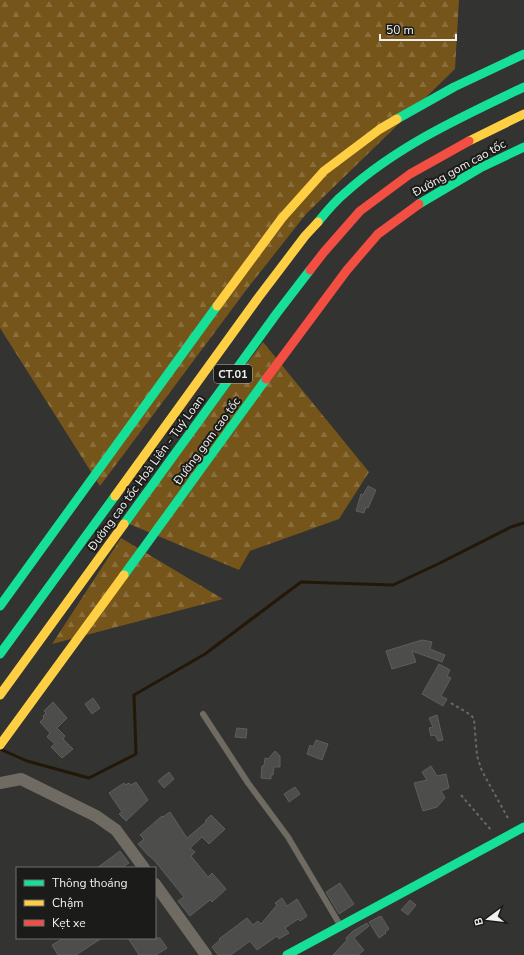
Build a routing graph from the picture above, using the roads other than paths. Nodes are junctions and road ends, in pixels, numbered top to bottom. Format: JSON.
{"nodes":[{"id":1,"x":524,"y":54,"type":"edge"},
{"id":2,"x":524,"y":87,"type":"edge"},
{"id":3,"x":524,"y":114,"type":"edge"},
{"id":4,"x":524,"y":146,"type":"edge"},
{"id":5,"x":0,"y":606,"type":"edge"},
{"id":6,"x":0,"y":654,"type":"edge"},
{"id":7,"x":0,"y":695,"type":"edge"},
{"id":8,"x":203,"y":714,"type":"dead end"},
{"id":9,"x":0,"y":745,"type":"edge"},
{"id":10,"x":0,"y":783,"type":"edge"},
{"id":11,"x":520,"y":829,"type":"edge"},
{"id":12,"x":143,"y":867,"type":"edge"},
{"id":13,"x":156,"y":885,"type":"edge"},
{"id":14,"x":340,"y":926,"type":"junction"},
{"id":15,"x":305,"y":951,"type":"edge"},
{"id":16,"x":206,"y":955,"type":"edge"},
{"id":17,"x":288,"y":955,"type":"edge"}],
"edges":[{"from":1,"to":5,"type":"main road"},
{"from":2,"to":6,"type":"main road","name":"Đường cao tốc Hoà Liên - Tuý Loan","number":"CT.01"},
{"from":3,"to":7,"type":"main road","name":"Đường cao tốc Hoà Liên - Tuý Loan","number":"CT.01"},
{"from":4,"to":9,"type":"main road","name":"Đường gom cao tốc"},
{"from":8,"to":14,"type":"lane"},
{"from":10,"to":12,"type":"street"},
{"from":11,"to":14,"type":"main road"},
{"from":13,"to":16,"type":"street"},
{"from":14,"to":15,"type":"main road"},
{"from":15,"to":17,"type":"main road"}]}
